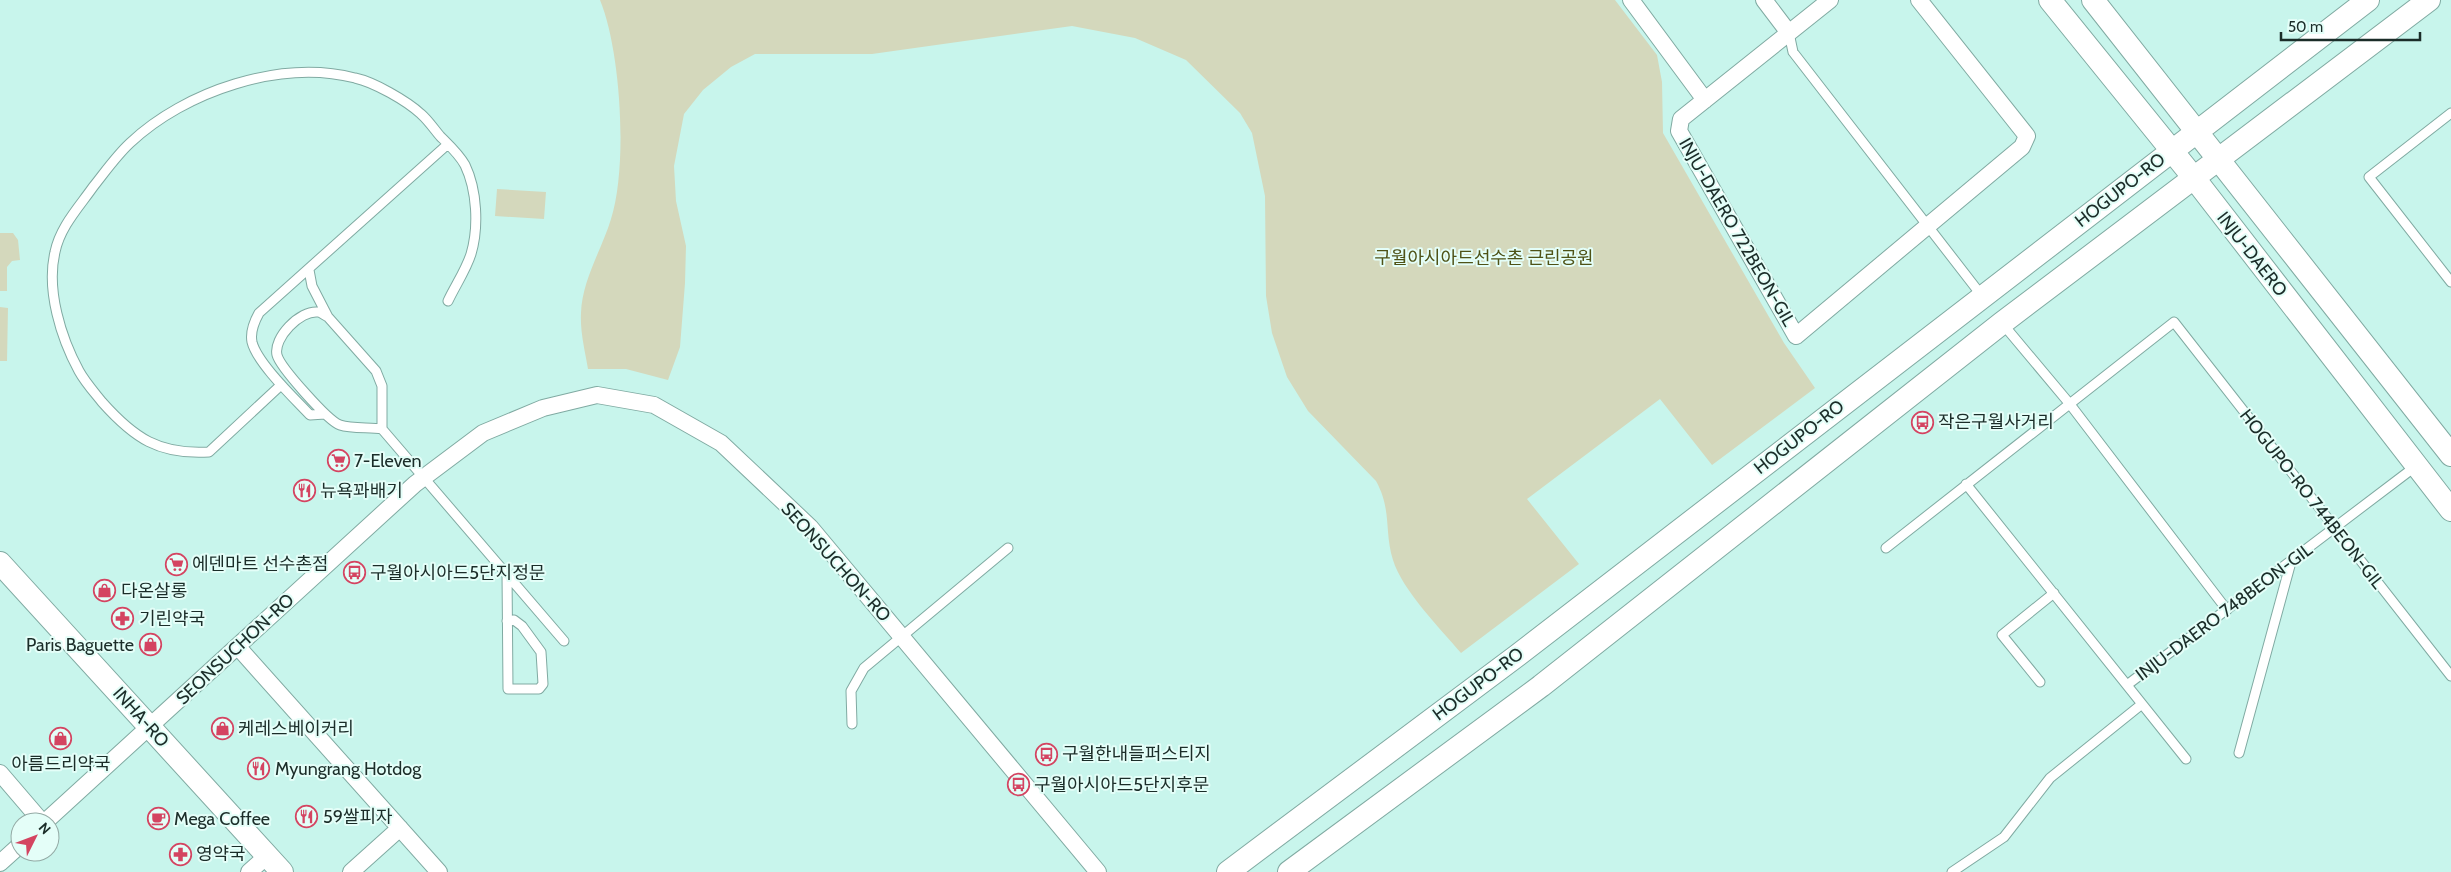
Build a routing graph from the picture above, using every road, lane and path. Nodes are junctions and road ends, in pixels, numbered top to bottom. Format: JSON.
{"nodes":[{"id":1,"x":1631,"y":0,"type":"edge"},
{"id":2,"x":1764,"y":0,"type":"edge"},
{"id":3,"x":1830,"y":0,"type":"edge"},
{"id":4,"x":1919,"y":0,"type":"edge"},
{"id":5,"x":2050,"y":0,"type":"edge"},
{"id":6,"x":2093,"y":0,"type":"edge"},
{"id":7,"x":2368,"y":0,"type":"edge"},
{"id":8,"x":2429,"y":0,"type":"edge"},
{"id":9,"x":1789,"y":33,"type":"junction"},
{"id":10,"x":1705,"y":100,"type":"junction"},
{"id":11,"x":2451,"y":113,"type":"edge"},
{"id":12,"x":2197,"y":131,"type":"junction"},
{"id":13,"x":448,"y":144,"type":"junction"},
{"id":14,"x":2172,"y":150,"type":"junction"},
{"id":15,"x":2220,"y":159,"type":"junction"},
{"id":16,"x":2194,"y":178,"type":"junction"},
{"id":17,"x":1928,"y":226,"type":"junction"},
{"id":18,"x":309,"y":270,"type":"junction"},
{"id":19,"x":2451,"y":282,"type":"edge"},
{"id":20,"x":1982,"y":296,"type":"junction"},
{"id":21,"x":448,"y":301,"type":"dead end"},
{"id":22,"x":328,"y":317,"type":"junction"},
{"id":23,"x":2002,"y":323,"type":"junction"},
{"id":24,"x":281,"y":385,"type":"junction"},
{"id":25,"x":2069,"y":403,"type":"junction"},
{"id":26,"x":325,"y":414,"type":"junction"},
{"id":27,"x":382,"y":428,"type":"junction"},
{"id":28,"x":2451,"y":455,"type":"edge"},
{"id":29,"x":2416,"y":466,"type":"junction"},
{"id":30,"x":425,"y":476,"type":"junction"},
{"id":31,"x":1966,"y":484,"type":"junction"},
{"id":32,"x":2451,"y":510,"type":"edge"},
{"id":33,"x":2335,"y":529,"type":"junction"},
{"id":34,"x":1008,"y":548,"type":"dead end"},
{"id":35,"x":1886,"y":548,"type":"dead end"},
{"id":36,"x":2291,"y":562,"type":"junction"},
{"id":37,"x":0,"y":563,"type":"edge"},
{"id":38,"x":507,"y":574,"type":"junction"},
{"id":39,"x":2054,"y":593,"type":"junction"},
{"id":40,"x":2227,"y":610,"type":"junction"},
{"id":41,"x":507,"y":621,"type":"junction"},
{"id":42,"x":901,"y":636,"type":"junction"},
{"id":43,"x":564,"y":642,"type":"dead end"},
{"id":44,"x":238,"y":647,"type":"junction"},
{"id":45,"x":2451,"y":676,"type":"edge"},
{"id":46,"x":2040,"y":682,"type":"dead end"},
{"id":47,"x":2127,"y":685,"type":"junction"},
{"id":48,"x":2142,"y":704,"type":"junction"},
{"id":49,"x":852,"y":724,"type":"dead end"},
{"id":50,"x":151,"y":727,"type":"junction"},
{"id":51,"x":2239,"y":753,"type":"dead end"},
{"id":52,"x":2186,"y":759,"type":"dead end"},
{"id":53,"x":0,"y":773,"type":"edge"},
{"id":54,"x":35,"y":812,"type":"edge"},
{"id":55,"x":55,"y":812,"type":"edge"},
{"id":56,"x":400,"y":828,"type":"junction"},
{"id":57,"x":10,"y":854,"type":"edge"},
{"id":58,"x":267,"y":856,"type":"junction"},
{"id":59,"x":0,"y":863,"type":"edge"},
{"id":60,"x":249,"y":872,"type":"edge"},
{"id":61,"x":282,"y":872,"type":"edge"},
{"id":62,"x":351,"y":872,"type":"edge"},
{"id":63,"x":440,"y":872,"type":"edge"},
{"id":64,"x":1098,"y":872,"type":"edge"},
{"id":65,"x":1228,"y":872,"type":"edge"},
{"id":66,"x":1289,"y":872,"type":"edge"},
{"id":67,"x":1952,"y":872,"type":"edge"}],
"edges":[{"from":1,"to":10,"type":"street"},
{"from":2,"to":9,"type":"street"},
{"from":3,"to":9,"type":"street","name":"INJU-DAERO 722BEON-GIL"},
{"from":4,"to":17,"type":"street"},
{"from":5,"to":14,"type":"main road","name":"INJU-DAERO"},
{"from":6,"to":12,"type":"main road","name":"INJU-DAERO"},
{"from":7,"to":12,"type":"main road","name":"HOGUPO-RO"},
{"from":8,"to":15,"type":"main road","name":"HOGUPO-RO"},
{"from":9,"to":10,"type":"street","name":"INJU-DAERO 722BEON-GIL"},
{"from":9,"to":17,"type":"lane"},
{"from":10,"to":17,"type":"street","name":"INJU-DAERO 722BEON-GIL"},
{"from":11,"to":19,"type":"lane"},
{"from":12,"to":14,"type":"main road","name":"HOGUPO-RO"},
{"from":12,"to":15,"type":"main road","name":"INJU-DAERO"},
{"from":13,"to":18,"type":"lane"},
{"from":13,"to":21,"type":"lane"},
{"from":13,"to":24,"type":"lane"},
{"from":14,"to":16,"type":"main road","name":"INJU-DAERO"},
{"from":14,"to":20,"type":"main road","name":"HOGUPO-RO"},
{"from":15,"to":16,"type":"main road","name":"HOGUPO-RO"},
{"from":15,"to":28,"type":"main road","name":"INJU-DAERO"},
{"from":16,"to":23,"type":"main road","name":"HOGUPO-RO"},
{"from":16,"to":29,"type":"main road","name":"INJU-DAERO"},
{"from":17,"to":20,"type":"lane"},
{"from":18,"to":22,"type":"lane"},
{"from":18,"to":24,"type":"lane"},
{"from":20,"to":65,"type":"main road","name":"HOGUPO-RO"},
{"from":22,"to":26,"type":"lane"},
{"from":22,"to":27,"type":"lane"},
{"from":23,"to":25,"type":"lane"},
{"from":23,"to":66,"type":"main road","name":"HOGUPO-RO"},
{"from":24,"to":26,"type":"lane"},
{"from":25,"to":31,"type":"lane"},
{"from":25,"to":33,"type":"lane","name":"HOGUPO-RO 744BEON-GIL"},
{"from":25,"to":40,"type":"lane"},
{"from":26,"to":27,"type":"lane"},
{"from":27,"to":30,"type":"lane"},
{"from":29,"to":32,"type":"main road","name":"INJU-DAERO"},
{"from":29,"to":33,"type":"lane","name":"INJU-DAERO 748BEON-GIL"},
{"from":30,"to":38,"type":"lane"},
{"from":30,"to":42,"type":"street","name":"SEONSUCHON-RO"},
{"from":30,"to":44,"type":"street","name":"SEONSUCHON-RO"},
{"from":31,"to":35,"type":"lane"},
{"from":31,"to":39,"type":"lane","name":"INJU-DAERO 748BEON-GIL"},
{"from":33,"to":36,"type":"lane","name":"INJU-DAERO 748BEON-GIL"},
{"from":33,"to":45,"type":"lane","name":"HOGUPO-RO 744BEON-GIL"},
{"from":34,"to":42,"type":"lane"},
{"from":36,"to":40,"type":"lane","name":"INJU-DAERO 748BEON-GIL"},
{"from":36,"to":51,"type":"lane"},
{"from":37,"to":50,"type":"main road","name":"INHA-RO"},
{"from":38,"to":41,"type":"lane"},
{"from":38,"to":43,"type":"lane"},
{"from":39,"to":46,"type":"lane"},
{"from":39,"to":47,"type":"lane","name":"INJU-DAERO 748BEON-GIL"},
{"from":40,"to":47,"type":"lane","name":"INJU-DAERO 748BEON-GIL"},
{"from":41,"to":41,"type":"lane"},
{"from":42,"to":49,"type":"lane"},
{"from":42,"to":64,"type":"street","name":"SEONSUCHON-RO"},
{"from":44,"to":50,"type":"street","name":"SEONSUCHON-RO"},
{"from":44,"to":56,"type":"street"},
{"from":47,"to":48,"type":"lane","name":"INJU-DAERO 748BEON-GIL"},
{"from":48,"to":52,"type":"lane","name":"INJU-DAERO 748BEON-GIL"},
{"from":48,"to":67,"type":"lane","name":"INJU-DAERO 748BEON-GIL"},
{"from":50,"to":55,"type":"street","name":"SEONSUCHON-RO"},
{"from":50,"to":58,"type":"main road","name":"INHA-RO"},
{"from":53,"to":54,"type":"street"},
{"from":56,"to":62,"type":"street"},
{"from":56,"to":63,"type":"street"},
{"from":57,"to":59,"type":"street"},
{"from":58,"to":60,"type":"street"},
{"from":58,"to":61,"type":"main road","name":"INHA-RO"}]}
